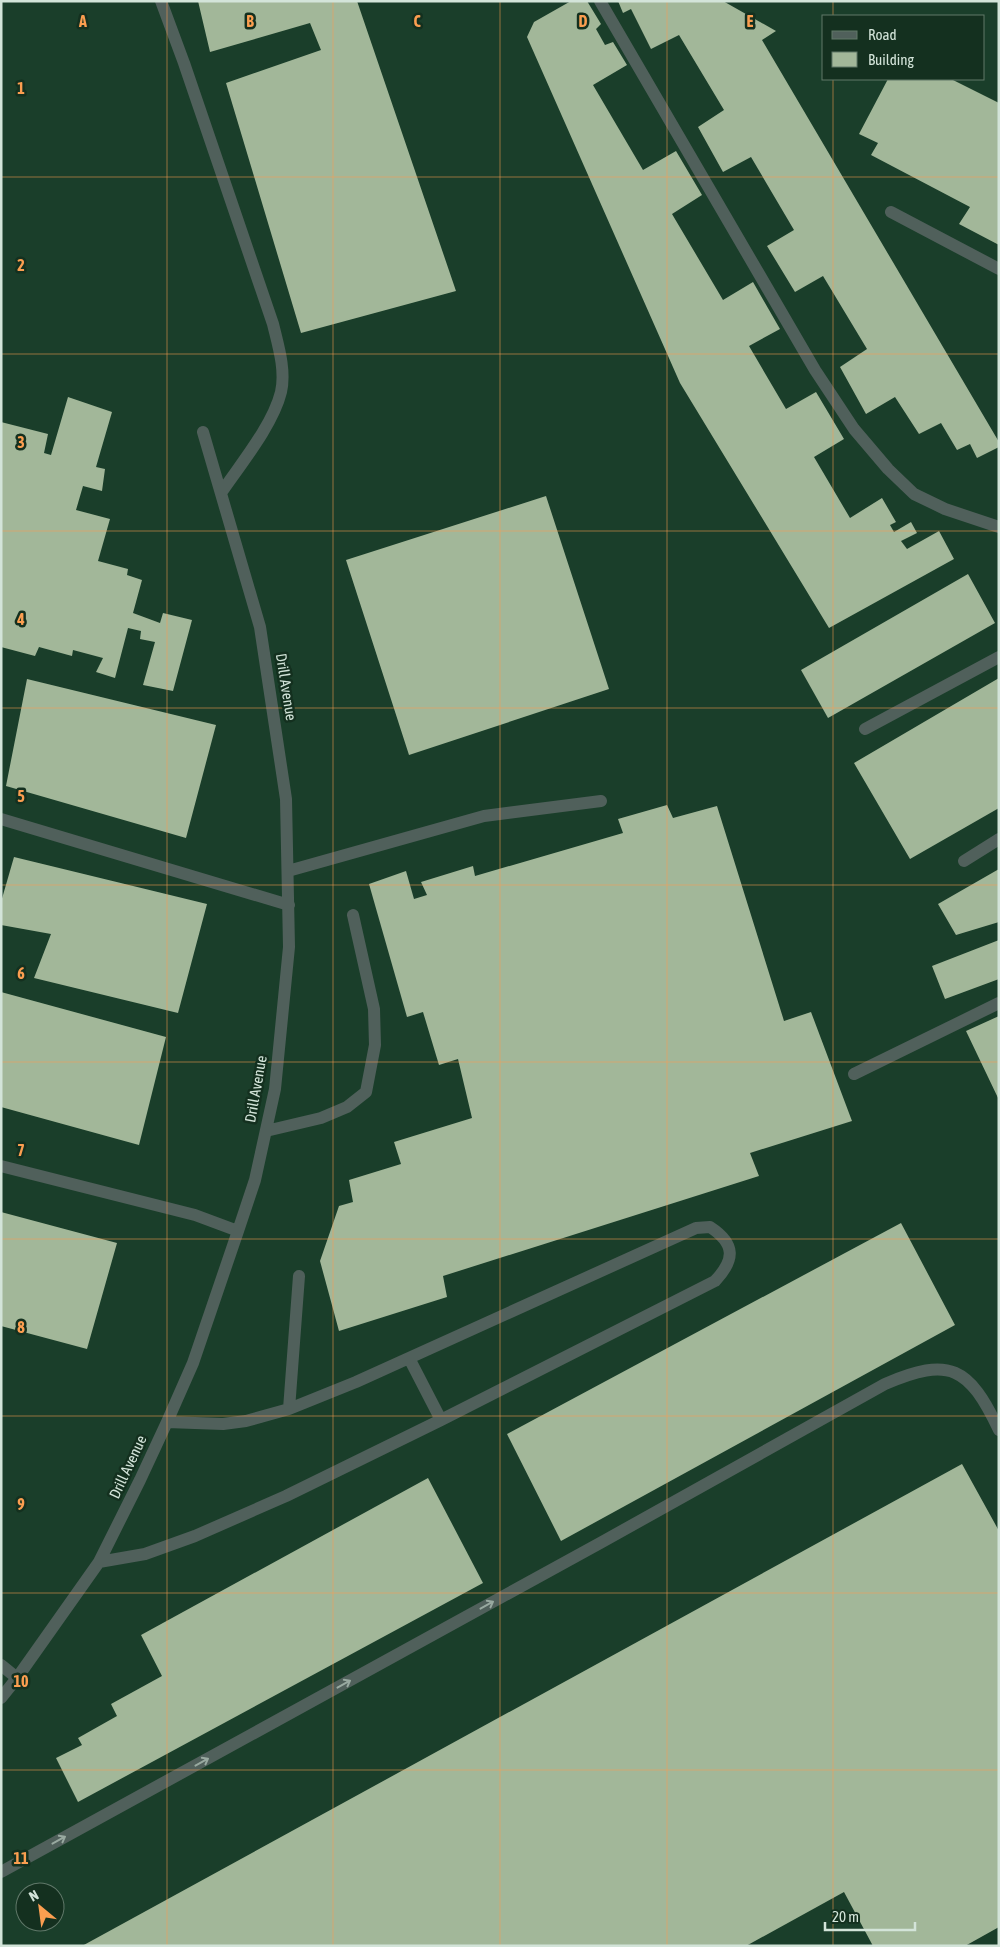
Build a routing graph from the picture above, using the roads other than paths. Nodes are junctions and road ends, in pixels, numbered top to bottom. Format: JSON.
{"nodes":[{"id":1,"x":161,"y":1,"type":"edge"},
{"id":2,"x":600,"y":1,"type":"edge"},
{"id":3,"x":891,"y":212,"type":"dead end"},
{"id":4,"x":999,"y":269,"type":"edge"},
{"id":5,"x":203,"y":432,"type":"dead end"},
{"id":6,"x":221,"y":494,"type":"junction"},
{"id":7,"x":999,"y":527,"type":"edge"},
{"id":8,"x":999,"y":657,"type":"edge"},
{"id":9,"x":865,"y":729,"type":"dead end"},
{"id":10,"x":601,"y":800,"type":"dead end"},
{"id":11,"x":1,"y":819,"type":"edge"},
{"id":12,"x":999,"y":839,"type":"edge"},
{"id":13,"x":964,"y":861,"type":"dead end"},
{"id":14,"x":288,"y":872,"type":"junction"},
{"id":15,"x":289,"y":905,"type":"junction"},
{"id":16,"x":353,"y":914,"type":"dead end"},
{"id":17,"x":999,"y":1003,"type":"edge"},
{"id":18,"x":854,"y":1074,"type":"dead end"},
{"id":19,"x":266,"y":1131,"type":"junction"},
{"id":20,"x":1,"y":1166,"type":"edge"},
{"id":21,"x":238,"y":1231,"type":"junction"},
{"id":22,"x":299,"y":1276,"type":"dead end"},
{"id":23,"x":410,"y":1358,"type":"junction"},
{"id":24,"x":289,"y":1410,"type":"junction"},
{"id":25,"x":441,"y":1420,"type":"junction"},
{"id":26,"x":167,"y":1422,"type":"junction"},
{"id":27,"x":999,"y":1430,"type":"edge"},
{"id":28,"x":99,"y":1562,"type":"junction"},
{"id":29,"x":1,"y":1665,"type":"edge"},
{"id":30,"x":17,"y":1678,"type":"junction"},
{"id":31,"x":1,"y":1698,"type":"edge"},
{"id":32,"x":1,"y":1872,"type":"edge"}],
"edges":[{"from":1,"to":6,"type":"street"},
{"from":2,"to":7,"type":"street"},
{"from":3,"to":4,"type":"street"},
{"from":5,"to":6,"type":"street","name":"Drill Avenue"},
{"from":6,"to":14,"type":"street","name":"Drill Avenue"},
{"from":8,"to":9,"type":"street"},
{"from":10,"to":14,"type":"street"},
{"from":11,"to":15,"type":"street"},
{"from":12,"to":13,"type":"street"},
{"from":14,"to":15,"type":"street","name":"Drill Avenue"},
{"from":15,"to":19,"type":"street","name":"Drill Avenue"},
{"from":16,"to":19,"type":"street"},
{"from":17,"to":18,"type":"street"},
{"from":19,"to":21,"type":"street","name":"Drill Avenue"},
{"from":20,"to":21,"type":"street"},
{"from":21,"to":26,"type":"street","name":"Drill Avenue"},
{"from":22,"to":24,"type":"street"},
{"from":23,"to":24,"type":"street"},
{"from":23,"to":25,"type":"street"},
{"from":23,"to":25,"type":"street"},
{"from":24,"to":26,"type":"street"},
{"from":25,"to":28,"type":"street"},
{"from":26,"to":28,"type":"street","name":"Drill Avenue"},
{"from":32,"to":27,"type":"street","one_way":true},
{"from":28,"to":30,"type":"street","name":"Drill Avenue"},
{"from":29,"to":30,"type":"street"},
{"from":30,"to":31,"type":"street","name":"Drill Avenue"}]}
